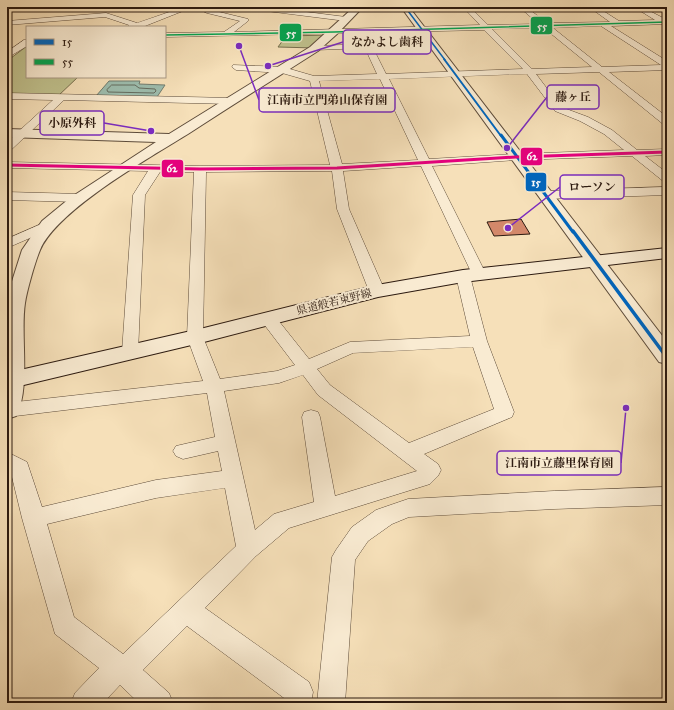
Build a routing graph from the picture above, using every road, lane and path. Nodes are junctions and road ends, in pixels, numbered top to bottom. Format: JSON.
{"nodes":[{"id":1,"x":106,"y":7,"type":"edge"},
{"id":2,"x":190,"y":7,"type":"edge"},
{"id":3,"x":198,"y":7,"type":"edge"},
{"id":4,"x":251,"y":7,"type":"edge"},
{"id":5,"x":359,"y":7,"type":"edge"},
{"id":6,"x":405,"y":7,"type":"edge"},
{"id":7,"x":466,"y":7,"type":"edge"},
{"id":8,"x":522,"y":7,"type":"edge"},
{"id":9,"x":592,"y":7,"type":"edge"},
{"id":10,"x":637,"y":7,"type":"edge"},
{"id":11,"x":266,"y":8,"type":"edge"},
{"id":12,"x":106,"y":15,"type":"junction"},
{"id":13,"x":241,"y":19,"type":"junction"},
{"id":14,"x":346,"y":19,"type":"junction"},
{"id":15,"x":7,"y":23,"type":"edge"},
{"id":16,"x":617,"y":23,"type":"junction"},
{"id":17,"x":665,"y":23,"type":"edge"},
{"id":18,"x":602,"y":24,"type":"junction"},
{"id":19,"x":545,"y":25,"type":"junction"},
{"id":20,"x":139,"y":26,"type":"edge"},
{"id":21,"x":486,"y":27,"type":"junction"},
{"id":22,"x":422,"y":29,"type":"junction"},
{"id":23,"x":334,"y":32,"type":"junction"},
{"id":24,"x":226,"y":34,"type":"junction"},
{"id":25,"x":166,"y":35,"type":"edge"},
{"id":26,"x":26,"y":43,"type":"edge"},
{"id":27,"x":315,"y":48,"type":"junction"},
{"id":28,"x":7,"y":56,"type":"edge"},
{"id":29,"x":236,"y":67,"type":"dead end"},
{"id":30,"x":666,"y":67,"type":"edge"},
{"id":31,"x":599,"y":69,"type":"junction"},
{"id":32,"x":283,"y":70,"type":"junction"},
{"id":33,"x":529,"y":71,"type":"junction"},
{"id":34,"x":455,"y":74,"type":"junction"},
{"id":35,"x":384,"y":76,"type":"junction"},
{"id":36,"x":314,"y":79,"type":"junction"},
{"id":37,"x":7,"y":96,"type":"edge"},
{"id":38,"x":62,"y":97,"type":"junction"},
{"id":39,"x":232,"y":101,"type":"junction"},
{"id":40,"x":667,"y":122,"type":"edge"},
{"id":41,"x":7,"y":133,"type":"edge"},
{"id":42,"x":22,"y":133,"type":"junction"},
{"id":43,"x":172,"y":138,"type":"junction"},
{"id":44,"x":7,"y":148,"type":"edge"},
{"id":45,"x":667,"y":152,"type":"edge"},
{"id":46,"x":634,"y":153,"type":"junction"},
{"id":47,"x":516,"y":157,"type":"junction"},
{"id":48,"x":424,"y":162,"type":"junction"},
{"id":49,"x":7,"y":165,"type":"edge"},
{"id":50,"x":124,"y":168,"type":"junction"},
{"id":51,"x":156,"y":168,"type":"junction"},
{"id":52,"x":337,"y":168,"type":"junction"},
{"id":53,"x":200,"y":169,"type":"junction"},
{"id":54,"x":667,"y":179,"type":"edge"},
{"id":55,"x":667,"y":191,"type":"edge"},
{"id":56,"x":545,"y":195,"type":"junction"},
{"id":57,"x":7,"y":196,"type":"edge"},
{"id":58,"x":80,"y":198,"type":"junction"},
{"id":59,"x":48,"y":225,"type":"junction"},
{"id":60,"x":7,"y":244,"type":"edge"},
{"id":61,"x":667,"y":253,"type":"edge"},
{"id":62,"x":593,"y":260,"type":"junction"},
{"id":63,"x":471,"y":275,"type":"junction"},
{"id":64,"x":377,"y":291,"type":"junction"},
{"id":65,"x":268,"y":319,"type":"junction"},
{"id":66,"x":195,"y":337,"type":"junction"},
{"id":67,"x":479,"y":341,"type":"junction"},
{"id":68,"x":130,"y":352,"type":"junction"},
{"id":69,"x":666,"y":355,"type":"edge"},
{"id":70,"x":306,"y":367,"type":"junction"},
{"id":71,"x":9,"y":380,"type":"edge"},
{"id":72,"x":214,"y":386,"type":"junction"},
{"id":73,"x":7,"y":410,"type":"edge"},
{"id":74,"x":311,"y":417,"type":"dead end"},
{"id":75,"x":226,"y":442,"type":"junction"},
{"id":76,"x":183,"y":450,"type":"dead end"},
{"id":77,"x":407,"y":452,"type":"junction"},
{"id":78,"x":7,"y":460,"type":"edge"},
{"id":79,"x":234,"y":478,"type":"junction"},
{"id":80,"x":667,"y":496,"type":"edge"},
{"id":81,"x":326,"y":507,"type":"junction"},
{"id":82,"x":34,"y":518,"type":"junction"},
{"id":83,"x":248,"y":549,"type":"junction"},
{"id":84,"x":192,"y":614,"type":"dead end"},
{"id":85,"x":117,"y":673,"type":"junction"},
{"id":86,"x":85,"y":703,"type":"edge"},
{"id":87,"x":159,"y":703,"type":"edge"},
{"id":88,"x":297,"y":703,"type":"edge"},
{"id":89,"x":331,"y":703,"type":"edge"}],
"edges":[{"from":1,"to":12,"type":"street"},
{"from":2,"to":20,"type":"street"},
{"from":3,"to":13,"type":"street"},
{"from":4,"to":11,"type":"street"},
{"from":5,"to":14,"type":"street"},
{"from":6,"to":22,"type":"street"},
{"from":7,"to":21,"type":"street"},
{"from":8,"to":19,"type":"street"},
{"from":9,"to":16,"type":"street"},
{"from":10,"to":17,"type":"street"},
{"from":11,"to":13,"type":"street"},
{"from":11,"to":14,"type":"street"},
{"from":12,"to":15,"type":"street"},
{"from":12,"to":20,"type":"street"},
{"from":13,"to":24,"type":"street"},
{"from":14,"to":23,"type":"street"},
{"from":16,"to":17,"type":"street"},
{"from":16,"to":18,"type":"street"},
{"from":18,"to":19,"type":"street"},
{"from":18,"to":30,"type":"street"},
{"from":19,"to":21,"type":"street"},
{"from":19,"to":31,"type":"street"},
{"from":21,"to":22,"type":"street"},
{"from":21,"to":33,"type":"street"},
{"from":22,"to":23,"type":"street"},
{"from":22,"to":34,"type":"street"},
{"from":23,"to":24,"type":"street"},
{"from":23,"to":27,"type":"street"},
{"from":24,"to":25,"type":"street"},
{"from":26,"to":28,"type":"street"},
{"from":27,"to":32,"type":"street"},
{"from":27,"to":35,"type":"street"},
{"from":29,"to":32,"type":"street"},
{"from":30,"to":31,"type":"street"},
{"from":31,"to":33,"type":"street"},
{"from":31,"to":40,"type":"street"},
{"from":32,"to":36,"type":"street"},
{"from":32,"to":39,"type":"street"},
{"from":33,"to":34,"type":"street"},
{"from":33,"to":46,"type":"street"},
{"from":34,"to":35,"type":"street"},
{"from":34,"to":47,"type":"street"},
{"from":35,"to":36,"type":"street"},
{"from":35,"to":48,"type":"street"},
{"from":36,"to":52,"type":"street"},
{"from":37,"to":38,"type":"street"},
{"from":38,"to":39,"type":"street"},
{"from":38,"to":42,"type":"street"},
{"from":39,"to":43,"type":"street"},
{"from":41,"to":42,"type":"street"},
{"from":42,"to":43,"type":"street"},
{"from":42,"to":44,"type":"street"},
{"from":43,"to":50,"type":"street"},
{"from":45,"to":46,"type":"street"},
{"from":46,"to":47,"type":"street"},
{"from":46,"to":54,"type":"street"},
{"from":47,"to":48,"type":"street"},
{"from":47,"to":56,"type":"street"},
{"from":48,"to":52,"type":"street"},
{"from":48,"to":63,"type":"street"},
{"from":49,"to":50,"type":"street"},
{"from":50,"to":51,"type":"street"},
{"from":50,"to":58,"type":"street"},
{"from":51,"to":53,"type":"street"},
{"from":51,"to":68,"type":"street"},
{"from":52,"to":53,"type":"street"},
{"from":52,"to":64,"type":"street"},
{"from":53,"to":66,"type":"street"},
{"from":55,"to":56,"type":"street"},
{"from":56,"to":62,"type":"street"},
{"from":57,"to":58,"type":"street"},
{"from":58,"to":59,"type":"street"},
{"from":59,"to":60,"type":"street"},
{"from":59,"to":71,"type":"street"},
{"from":61,"to":62,"type":"street","name":"県道般若東野線"},
{"from":62,"to":63,"type":"street","name":"県道般若東野線"},
{"from":62,"to":69,"type":"street"},
{"from":63,"to":64,"type":"street","name":"県道般若東野線"},
{"from":63,"to":67,"type":"street"},
{"from":64,"to":65,"type":"street","name":"県道般若東野線"},
{"from":65,"to":66,"type":"street","name":"県道般若東野線"},
{"from":65,"to":70,"type":"street"},
{"from":66,"to":68,"type":"street","name":"県道般若東野線"},
{"from":66,"to":72,"type":"street"},
{"from":67,"to":70,"type":"street"},
{"from":67,"to":77,"type":"street"},
{"from":68,"to":71,"type":"street","name":"県道般若東野線"},
{"from":70,"to":72,"type":"street"},
{"from":70,"to":77,"type":"street"},
{"from":71,"to":73,"type":"street"},
{"from":72,"to":73,"type":"street"},
{"from":72,"to":75,"type":"street"},
{"from":74,"to":81,"type":"street"},
{"from":75,"to":76,"type":"street"},
{"from":75,"to":79,"type":"street"},
{"from":77,"to":81,"type":"street"},
{"from":78,"to":82,"type":"street"},
{"from":79,"to":82,"type":"street"},
{"from":79,"to":83,"type":"street"},
{"from":80,"to":89,"type":"street"},
{"from":81,"to":83,"type":"street"},
{"from":82,"to":85,"type":"street"},
{"from":83,"to":85,"type":"street"},
{"from":84,"to":88,"type":"street"},
{"from":85,"to":86,"type":"street"},
{"from":85,"to":87,"type":"street"}]}
